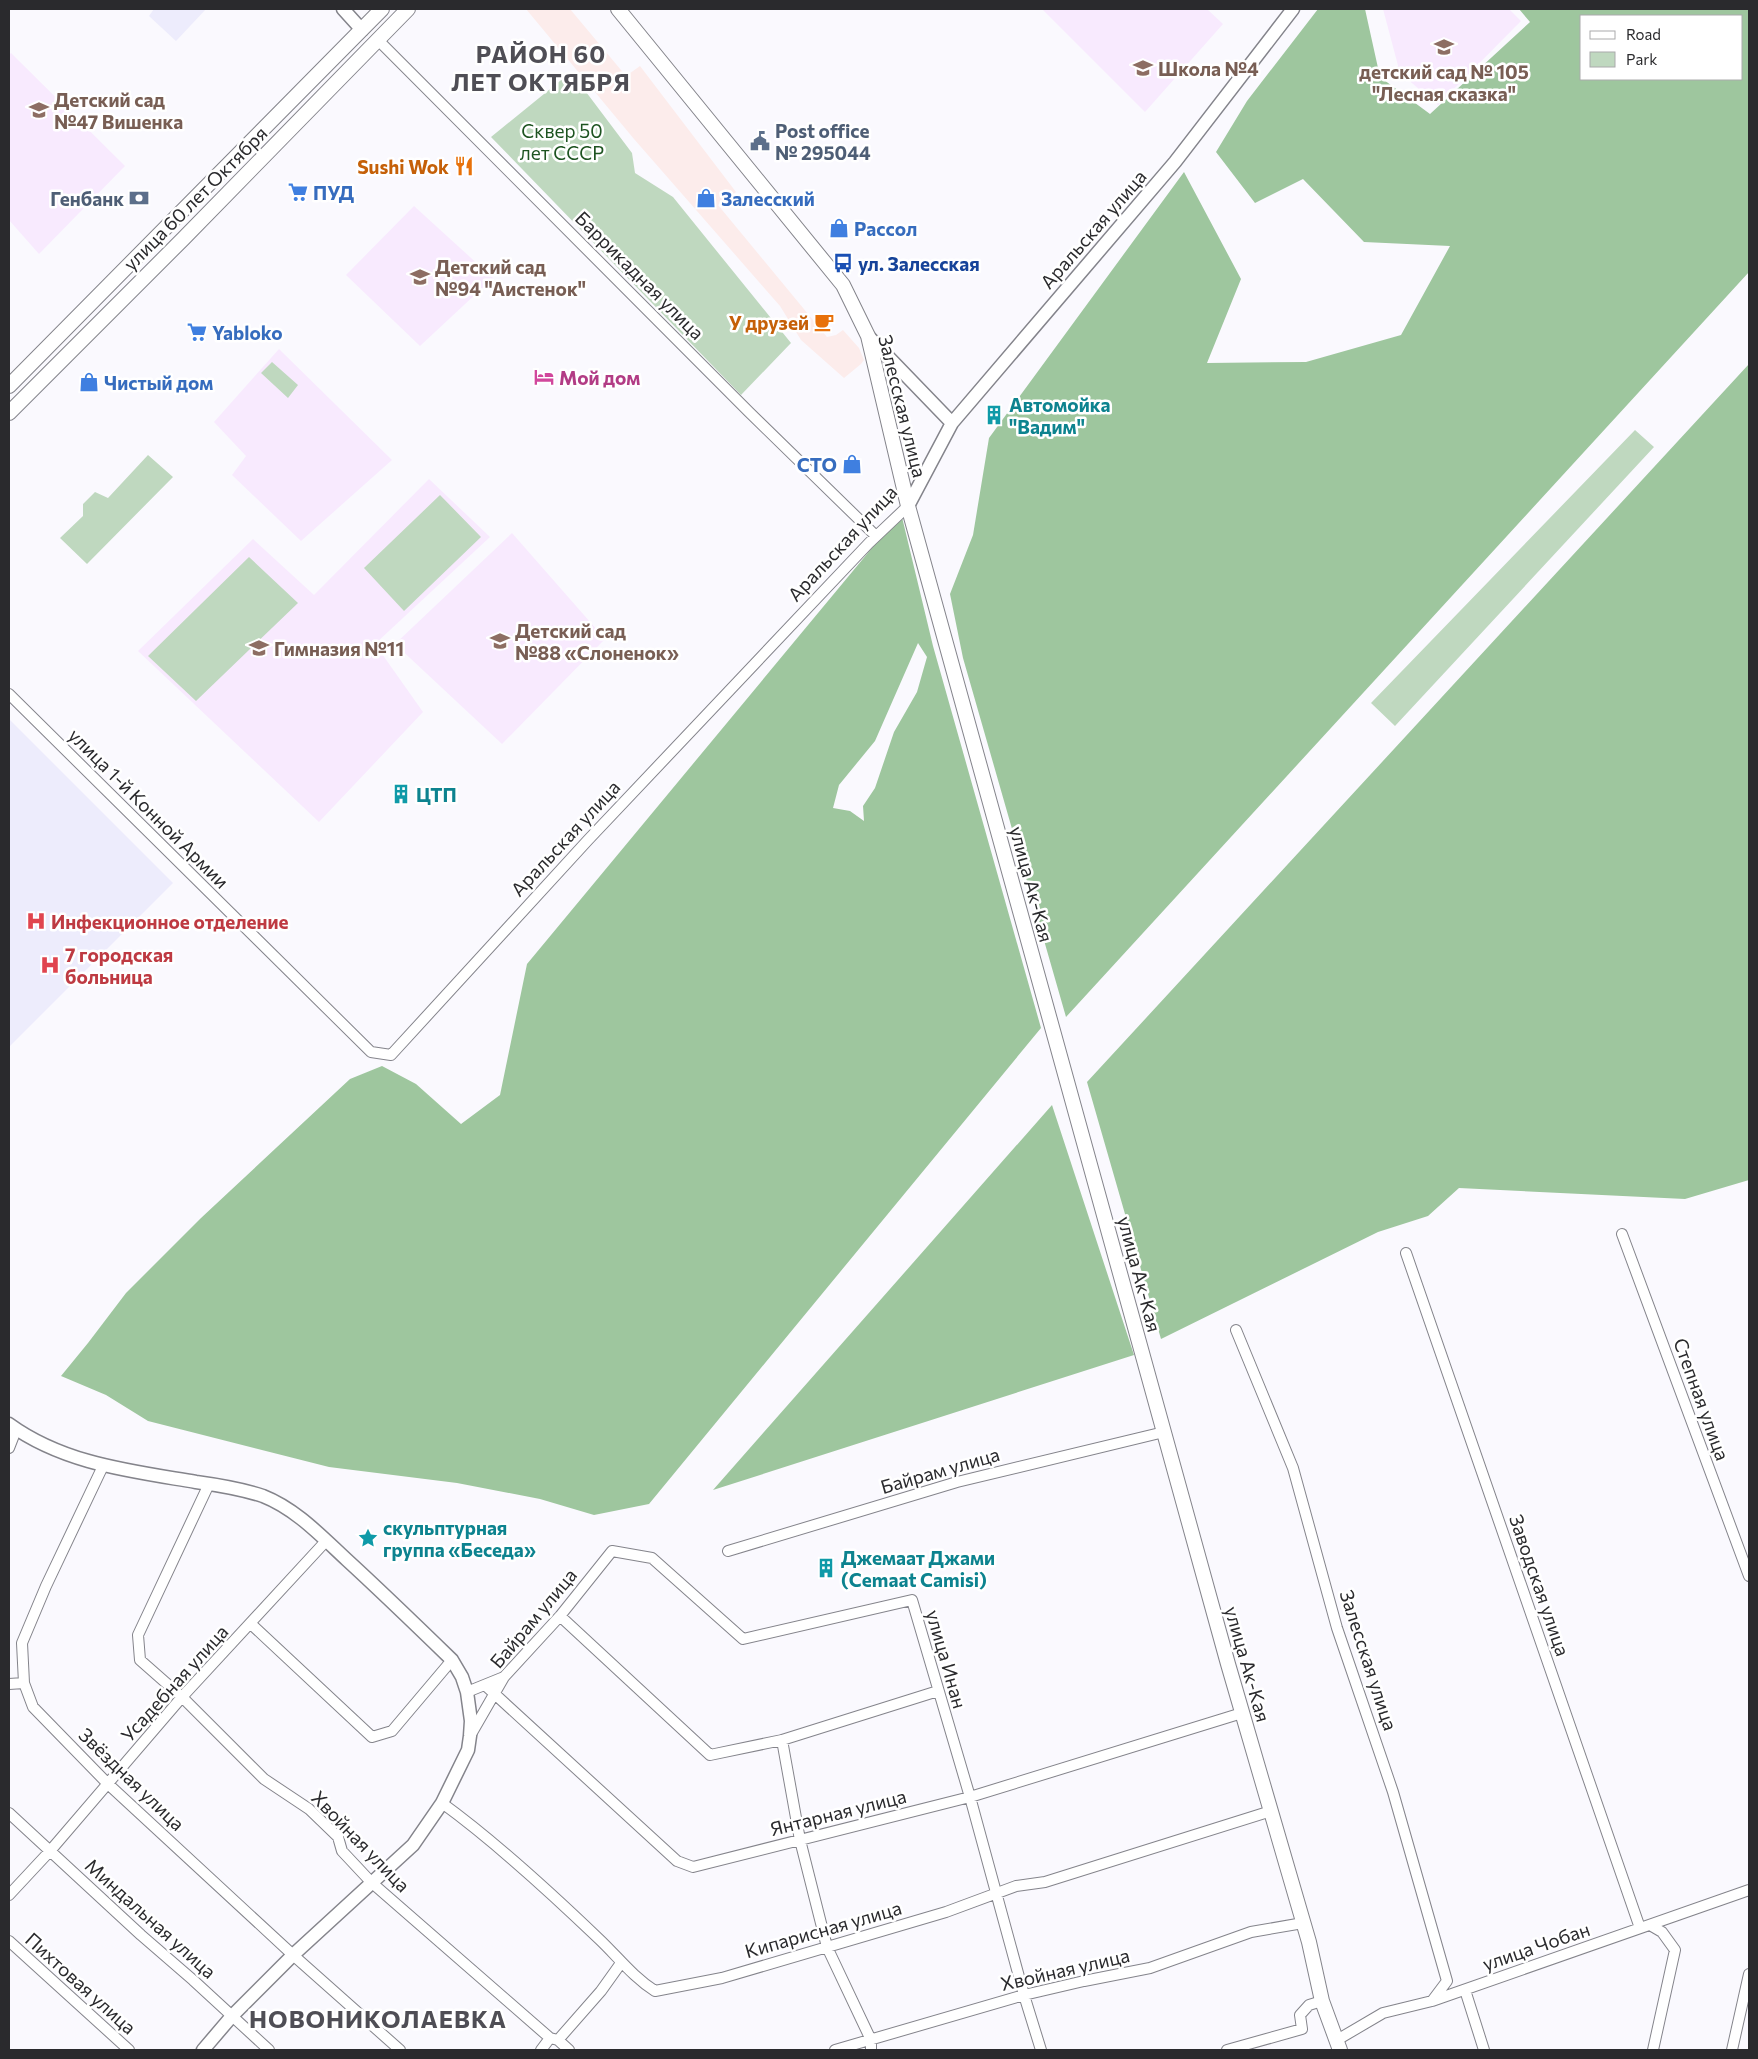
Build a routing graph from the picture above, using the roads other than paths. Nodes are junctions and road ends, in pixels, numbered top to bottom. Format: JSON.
{"nodes":[{"id":1,"x":343,"y":9,"type":"edge"},
{"id":2,"x":382,"y":9,"type":"edge"},
{"id":3,"x":408,"y":9,"type":"edge"},
{"id":4,"x":618,"y":9,"type":"edge"},
{"id":5,"x":1293,"y":9,"type":"edge"},
{"id":6,"x":362,"y":30,"type":"junction"},
{"id":7,"x":378,"y":40,"type":"junction"},
{"id":8,"x":868,"y":336,"type":"junction"},
{"id":9,"x":9,"y":386,"type":"edge"},
{"id":10,"x":9,"y":413,"type":"edge"},
{"id":11,"x":952,"y":423,"type":"junction"},
{"id":12,"x":908,"y":506,"type":"junction"},
{"id":13,"x":876,"y":536,"type":"junction"},
{"id":14,"x":9,"y":694,"type":"edge"},
{"id":15,"x":371,"y":1052,"type":"joint"},
{"id":16,"x":1622,"y":1234,"type":"dead end"},
{"id":17,"x":1406,"y":1253,"type":"dead end"},
{"id":18,"x":1236,"y":1330,"type":"dead end"},
{"id":19,"x":12,"y":1427,"type":"edge"},
{"id":20,"x":1164,"y":1432,"type":"junction"},
{"id":21,"x":9,"y":1448,"type":"edge"},
{"id":22,"x":103,"y":1466,"type":"junction"},
{"id":23,"x":209,"y":1484,"type":"junction"},
{"id":24,"x":326,"y":1541,"type":"junction"},
{"id":25,"x":612,"y":1551,"type":"joint"},
{"id":26,"x":728,"y":1551,"type":"dead end"},
{"id":27,"x":1749,"y":1576,"type":"edge"},
{"id":28,"x":560,"y":1616,"type":"junction"},
{"id":29,"x":251,"y":1624,"type":"junction"},
{"id":30,"x":452,"y":1660,"type":"junction"},
{"id":31,"x":504,"y":1677,"type":"junction"},
{"id":32,"x":24,"y":1683,"type":"junction"},
{"id":33,"x":9,"y":1684,"type":"edge"},
{"id":34,"x":486,"y":1686,"type":"junction"},
{"id":35,"x":938,"y":1691,"type":"junction"},
{"id":36,"x":467,"y":1692,"type":"junction"},
{"id":37,"x":495,"y":1696,"type":"junction"},
{"id":38,"x":182,"y":1697,"type":"junction"},
{"id":39,"x":1242,"y":1713,"type":"junction"},
{"id":40,"x":470,"y":1736,"type":"junction"},
{"id":41,"x":782,"y":1740,"type":"junction"},
{"id":42,"x":108,"y":1784,"type":"junction"},
{"id":43,"x":970,"y":1798,"type":"junction"},
{"id":44,"x":442,"y":1803,"type":"junction"},
{"id":45,"x":1271,"y":1811,"type":"junction"},
{"id":46,"x":9,"y":1813,"type":"edge"},
{"id":47,"x":800,"y":1840,"type":"junction"},
{"id":48,"x":50,"y":1851,"type":"junction"},
{"id":49,"x":372,"y":1882,"type":"junction"},
{"id":50,"x":1749,"y":1890,"type":"edge"},
{"id":51,"x":9,"y":1895,"type":"edge"},
{"id":52,"x":996,"y":1895,"type":"junction"},
{"id":53,"x":1303,"y":1923,"type":"junction"},
{"id":54,"x":1644,"y":1926,"type":"junction"},
{"id":55,"x":9,"y":1941,"type":"edge"},
{"id":56,"x":827,"y":1947,"type":"junction"},
{"id":57,"x":293,"y":1955,"type":"junction"},
{"id":58,"x":620,"y":1964,"type":"junction"},
{"id":59,"x":1749,"y":1974,"type":"edge"},
{"id":60,"x":1465,"y":1990,"type":"junction"},
{"id":61,"x":1024,"y":1995,"type":"junction"},
{"id":62,"x":1322,"y":2001,"type":"junction"},
{"id":63,"x":1432,"y":2002,"type":"junction"},
{"id":64,"x":232,"y":2016,"type":"junction"},
{"id":65,"x":554,"y":2039,"type":"junction"},
{"id":66,"x":871,"y":2045,"type":"edge"},
{"id":67,"x":1339,"y":2045,"type":"edge"},
{"id":68,"x":129,"y":2050,"type":"edge"},
{"id":69,"x":203,"y":2050,"type":"edge"},
{"id":70,"x":269,"y":2050,"type":"edge"},
{"id":71,"x":400,"y":2050,"type":"edge"},
{"id":72,"x":541,"y":2050,"type":"edge"},
{"id":73,"x":569,"y":2050,"type":"edge"},
{"id":74,"x":835,"y":2050,"type":"edge"},
{"id":75,"x":1041,"y":2050,"type":"edge"},
{"id":76,"x":1227,"y":2050,"type":"edge"},
{"id":77,"x":1484,"y":2050,"type":"edge"},
{"id":78,"x":1653,"y":2050,"type":"edge"},
{"id":79,"x":1732,"y":2050,"type":"edge"}],
"edges":[{"from":1,"to":6,"type":"street"},
{"from":2,"to":6,"type":"main road","name":"улица 60 лет Октября"},
{"from":3,"to":7,"type":"main road","name":"улица 60 лет Октября"},
{"from":4,"to":8,"type":"main road","name":"Залесская улица"},
{"from":5,"to":11,"type":"street","name":"Аральская улица"},
{"from":6,"to":9,"type":"main road","name":"улица 60 лет Октября"},
{"from":7,"to":10,"type":"main road","name":"улица 60 лет Октября"},
{"from":7,"to":13,"type":"street","name":"Баррикадная улица"},
{"from":8,"to":11,"type":"street"},
{"from":8,"to":12,"type":"main road","name":"Залесская улица"},
{"from":11,"to":12,"type":"street","name":"Аральская улица"},
{"from":12,"to":13,"type":"street","name":"Аральская улица"},
{"from":12,"to":20,"type":"main road","name":"улица Ак-Кая"},
{"from":13,"to":15,"type":"street","name":"Аральская улица"},
{"from":14,"to":15,"type":"street","name":"улица 1-й Конной Армии"},
{"from":16,"to":27,"type":"street","name":"Степная улица"},
{"from":17,"to":54,"type":"street","name":"Заводская улица"},
{"from":18,"to":63,"type":"street","name":"Залесская улица"},
{"from":19,"to":21,"type":"street"},
{"from":19,"to":22,"type":"street"},
{"from":20,"to":26,"type":"street","name":"Байрам улица"},
{"from":20,"to":39,"type":"main road","name":"улица Ак-Кая"},
{"from":22,"to":23,"type":"street"},
{"from":22,"to":32,"type":"street","name":"Звёздная улица"},
{"from":23,"to":24,"type":"street"},
{"from":23,"to":38,"type":"street","name":"Хвойная улица"},
{"from":24,"to":29,"type":"street","name":"Усадебная улица"},
{"from":24,"to":30,"type":"street"},
{"from":25,"to":28,"type":"street","name":"Байрам улица"},
{"from":25,"to":35,"type":"street","name":"улица Инан"},
{"from":28,"to":31,"type":"street","name":"Байрам улица"},
{"from":28,"to":41,"type":"street"},
{"from":29,"to":30,"type":"street"},
{"from":29,"to":38,"type":"street","name":"Усадебная улица"},
{"from":30,"to":36,"type":"street"},
{"from":31,"to":34,"type":"street"},
{"from":31,"to":37,"type":"street","name":"Байрам улица"},
{"from":32,"to":33,"type":"street"},
{"from":32,"to":42,"type":"street","name":"Звёздная улица"},
{"from":34,"to":36,"type":"street"},
{"from":34,"to":37,"type":"street","name":"Янтарная улица"},
{"from":35,"to":41,"type":"street"},
{"from":35,"to":43,"type":"street","name":"улица Инан"},
{"from":36,"to":40,"type":"street"},
{"from":37,"to":40,"type":"street","name":"Байрам улица"},
{"from":37,"to":47,"type":"street","name":"Янтарная улица"},
{"from":38,"to":42,"type":"street","name":"Усадебная улица"},
{"from":38,"to":49,"type":"street","name":"Хвойная улица"},
{"from":39,"to":43,"type":"street","name":"Янтарная улица"},
{"from":39,"to":45,"type":"main road","name":"улица Ак-Кая"},
{"from":40,"to":44,"type":"street"},
{"from":41,"to":47,"type":"street"},
{"from":42,"to":48,"type":"street","name":"Усадебная улица"},
{"from":42,"to":57,"type":"street","name":"Звёздная улица"},
{"from":43,"to":47,"type":"street","name":"Янтарная улица"},
{"from":43,"to":52,"type":"street","name":"улица Инан"},
{"from":44,"to":49,"type":"street"},
{"from":44,"to":58,"type":"street","name":"Кипарисная улица"},
{"from":45,"to":52,"type":"street","name":"Кипарисная улица"},
{"from":45,"to":53,"type":"main road","name":"улица Ак-Кая"},
{"from":46,"to":48,"type":"street","name":"Миндальная улица"},
{"from":47,"to":56,"type":"street"},
{"from":48,"to":51,"type":"street","name":"Усадебная улица"},
{"from":48,"to":64,"type":"street","name":"Миндальная улица"},
{"from":49,"to":57,"type":"street"},
{"from":49,"to":65,"type":"street","name":"Хвойная улица"},
{"from":50,"to":54,"type":"street","name":"улица Чобан"},
{"from":52,"to":56,"type":"street","name":"Кипарисная улица"},
{"from":52,"to":61,"type":"street","name":"улица Инан"},
{"from":53,"to":61,"type":"street","name":"Хвойная улица"},
{"from":53,"to":62,"type":"main road","name":"улица Ак-Кая"},
{"from":54,"to":60,"type":"street","name":"улица Чобан"},
{"from":54,"to":78,"type":"street"},
{"from":55,"to":68,"type":"street","name":"Пихтовая улица"},
{"from":56,"to":58,"type":"street","name":"Кипарисная улица"},
{"from":56,"to":66,"type":"street"},
{"from":57,"to":64,"type":"street"},
{"from":57,"to":71,"type":"street","name":"Звёздная улица"},
{"from":58,"to":65,"type":"street"},
{"from":59,"to":79,"type":"street"},
{"from":60,"to":63,"type":"street","name":"улица Чобан"},
{"from":60,"to":77,"type":"street"},
{"from":61,"to":66,"type":"street","name":"Хвойная улица"},
{"from":61,"to":75,"type":"street","name":"улица Инан"},
{"from":62,"to":67,"type":"main road","name":"улица Ак-Кая"},
{"from":62,"to":76,"type":"street"},
{"from":63,"to":67,"type":"street","name":"улица Чобан"},
{"from":64,"to":69,"type":"street"},
{"from":64,"to":70,"type":"street","name":"Миндальная улица"},
{"from":65,"to":72,"type":"street"},
{"from":65,"to":73,"type":"street","name":"Хвойная улица"},
{"from":66,"to":74,"type":"street","name":"Хвойная улица"}]}
